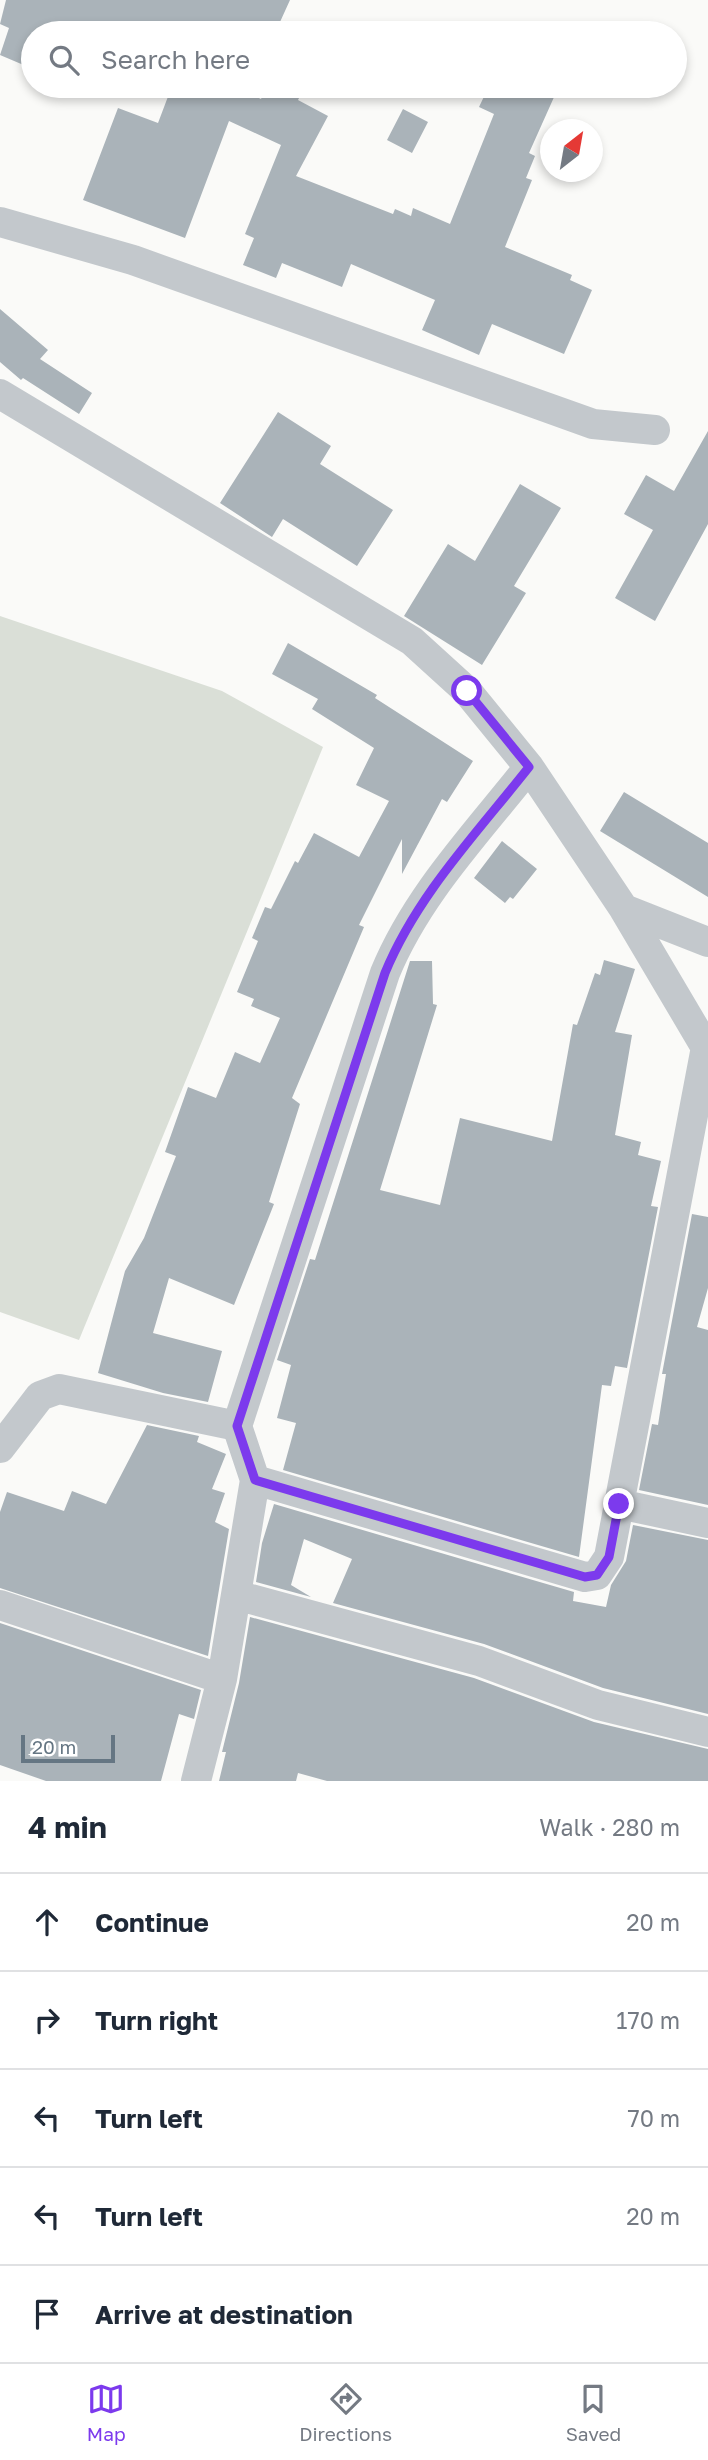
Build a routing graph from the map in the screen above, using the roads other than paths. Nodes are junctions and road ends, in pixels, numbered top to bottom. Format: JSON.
{"nodes":[{"id":1,"x":0,"y":222,"type":"edge"},
{"id":2,"x":0,"y":394,"type":"edge"},
{"id":3,"x":655,"y":430,"type":"dead end"},
{"id":4,"x":529,"y":767,"type":"junction"},
{"id":5,"x":624,"y":909,"type":"junction"},
{"id":6,"x":708,"y":942,"type":"edge"},
{"id":7,"x":707,"y":1049,"type":"edge"},
{"id":8,"x":237,"y":1426,"type":"junction"},
{"id":9,"x":0,"y":1448,"type":"edge"},
{"id":10,"x":255,"y":1480,"type":"junction"},
{"id":11,"x":619,"y":1504,"type":"junction"},
{"id":12,"x":708,"y":1523,"type":"edge"},
{"id":13,"x":236,"y":1595,"type":"junction"},
{"id":14,"x":0,"y":1605,"type":"edge"},
{"id":15,"x":222,"y":1678,"type":"junction"},
{"id":16,"x":708,"y":1732,"type":"edge"},
{"id":17,"x":196,"y":1781,"type":"edge"}],
"edges":[{"from":1,"to":3,"type":"street"},
{"from":2,"to":4,"type":"street"},
{"from":4,"to":5,"type":"street"},
{"from":4,"to":8,"type":"street"},
{"from":5,"to":6,"type":"street"},
{"from":5,"to":7,"type":"street"},
{"from":7,"to":11,"type":"street"},
{"from":8,"to":9,"type":"street"},
{"from":8,"to":10,"type":"street"},
{"from":10,"to":11,"type":"street"},
{"from":10,"to":13,"type":"street"},
{"from":11,"to":12,"type":"street"},
{"from":13,"to":15,"type":"street"},
{"from":13,"to":16,"type":"street"},
{"from":14,"to":15,"type":"street"},
{"from":15,"to":17,"type":"street"}]}
